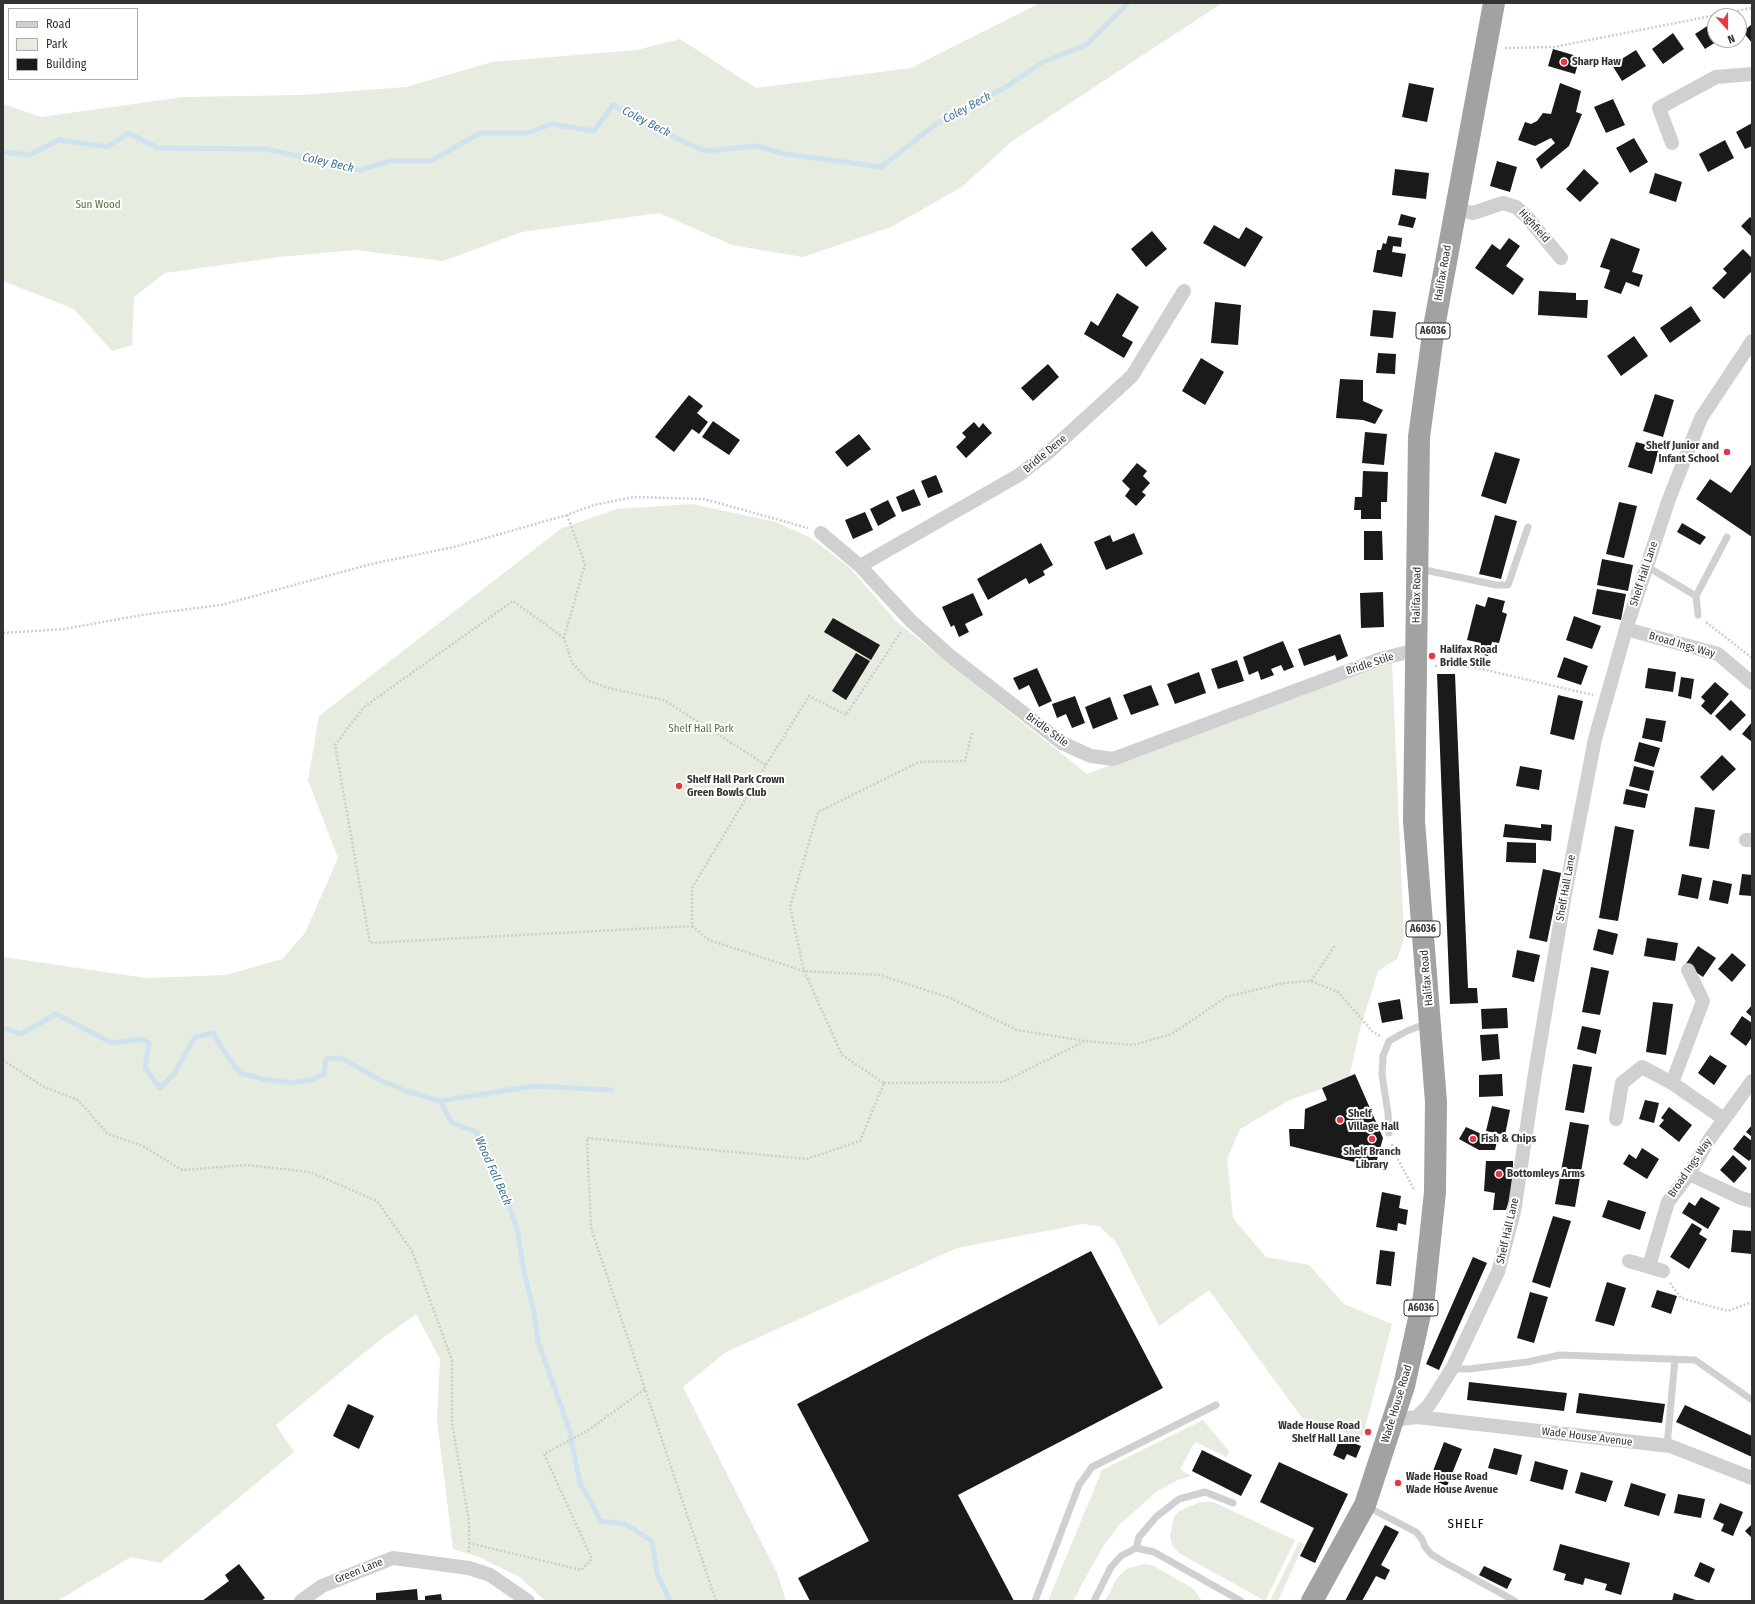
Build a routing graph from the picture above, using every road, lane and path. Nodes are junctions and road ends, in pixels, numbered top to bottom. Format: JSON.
{"nodes":[{"id":1,"x":1494,"y":3,"type":"edge"},
{"id":2,"x":1752,"y":8,"type":"edge"},
{"id":3,"x":1486,"y":48,"type":"junction"},
{"id":4,"x":1752,"y":74,"type":"edge"},
{"id":5,"x":1672,"y":144,"type":"dead end"},
{"id":6,"x":1455,"y":209,"type":"junction"},
{"id":7,"x":1561,"y":258,"type":"dead end"},
{"id":8,"x":1184,"y":291,"type":"dead end"},
{"id":9,"x":1752,"y":341,"type":"edge"},
{"id":10,"x":567,"y":515,"type":"junction"},
{"id":11,"x":1528,"y":527,"type":"dead end"},
{"id":12,"x":822,"y":533,"type":"joint"},
{"id":13,"x":1727,"y":537,"type":"dead end"},
{"id":14,"x":860,"y":566,"type":"junction"},
{"id":15,"x":1646,"y":566,"type":"junction"},
{"id":16,"x":1418,"y":569,"type":"junction"},
{"id":17,"x":1696,"y":596,"type":"junction"},
{"id":18,"x":1698,"y":615,"type":"joint"},
{"id":19,"x":910,"y":620,"type":"junction"},
{"id":20,"x":1626,"y":629,"type":"junction"},
{"id":21,"x":3,"y":633,"type":"edge"},
{"id":22,"x":564,"y":638,"type":"junction"},
{"id":23,"x":1416,"y":658,"type":"junction"},
{"id":24,"x":1752,"y":658,"type":"edge"},
{"id":25,"x":1752,"y":683,"type":"edge"},
{"id":26,"x":1606,"y":698,"type":"junction"},
{"id":27,"x":972,"y":733,"type":"dead end"},
{"id":28,"x":766,"y":765,"type":"junction"},
{"id":29,"x":692,"y":926,"type":"junction"},
{"id":30,"x":1336,"y":944,"type":"dead end"},
{"id":31,"x":1688,"y":970,"type":"dead end"},
{"id":32,"x":804,"y":971,"type":"junction"},
{"id":33,"x":1311,"y":981,"type":"junction"},
{"id":34,"x":1430,"y":1022,"type":"junction"},
{"id":35,"x":1085,"y":1041,"type":"junction"},
{"id":36,"x":1389,"y":1041,"type":"junction"},
{"id":37,"x":3,"y":1060,"type":"edge"},
{"id":38,"x":1752,"y":1080,"type":"edge"},
{"id":39,"x":1672,"y":1083,"type":"junction"},
{"id":40,"x":884,"y":1084,"type":"junction"},
{"id":41,"x":1616,"y":1119,"type":"dead end"},
{"id":42,"x":1724,"y":1119,"type":"junction"},
{"id":43,"x":1389,"y":1133,"type":"joint"},
{"id":44,"x":1688,"y":1174,"type":"junction"},
{"id":45,"x":1435,"y":1199,"type":"junction"},
{"id":46,"x":1752,"y":1201,"type":"edge"},
{"id":47,"x":1629,"y":1261,"type":"dead end"},
{"id":48,"x":1649,"y":1266,"type":"junction"},
{"id":49,"x":1663,"y":1271,"type":"joint"},
{"id":50,"x":1752,"y":1302,"type":"edge"},
{"id":51,"x":1674,"y":1359,"type":"junction"},
{"id":52,"x":1452,"y":1369,"type":"junction"},
{"id":53,"x":645,"y":1389,"type":"junction"},
{"id":54,"x":1752,"y":1400,"type":"edge"},
{"id":55,"x":1216,"y":1405,"type":"dead end"},
{"id":56,"x":1417,"y":1417,"type":"junction"},
{"id":57,"x":1393,"y":1420,"type":"junction"},
{"id":58,"x":1667,"y":1446,"type":"junction"},
{"id":59,"x":1752,"y":1478,"type":"edge"},
{"id":60,"x":1233,"y":1504,"type":"dead end"},
{"id":61,"x":1364,"y":1505,"type":"junction"},
{"id":62,"x":469,"y":1543,"type":"junction"},
{"id":63,"x":1136,"y":1548,"type":"junction"},
{"id":64,"x":470,"y":1568,"type":"junction"},
{"id":65,"x":301,"y":1601,"type":"edge"},
{"id":66,"x":528,"y":1601,"type":"edge"},
{"id":67,"x":716,"y":1601,"type":"edge"},
{"id":68,"x":1035,"y":1601,"type":"edge"},
{"id":69,"x":1094,"y":1601,"type":"edge"},
{"id":70,"x":1240,"y":1601,"type":"edge"},
{"id":71,"x":1312,"y":1601,"type":"edge"},
{"id":72,"x":1515,"y":1601,"type":"edge"}],
"edges":[{"from":1,"to":3,"type":"highway","name":"Halifax Road","number":"A6036"},
{"from":2,"to":3,"type":"path"},
{"from":3,"to":6,"type":"highway","name":"Halifax Road","number":"A6036"},
{"from":4,"to":5,"type":"street"},
{"from":6,"to":7,"type":"street","name":"Highfield"},
{"from":6,"to":16,"type":"highway","name":"Halifax Road","number":"A6036"},
{"from":8,"to":14,"type":"street","name":"Bridle Dene"},
{"from":9,"to":15,"type":"street","name":"Shelf Hall Lane"},
{"from":10,"to":12,"type":"path"},
{"from":10,"to":21,"type":"path"},
{"from":10,"to":22,"type":"path"},
{"from":11,"to":16,"type":"lane"},
{"from":12,"to":14,"type":"street","name":"Bridle Stile"},
{"from":13,"to":17,"type":"lane"},
{"from":14,"to":19,"type":"street","name":"Bridle Stile"},
{"from":15,"to":17,"type":"lane"},
{"from":15,"to":20,"type":"street","name":"Shelf Hall Lane"},
{"from":16,"to":23,"type":"highway","name":"Halifax Road","number":"A6036"},
{"from":17,"to":18,"type":"lane"},
{"from":18,"to":24,"type":"path"},
{"from":19,"to":23,"type":"street","name":"Bridle Stile"},
{"from":19,"to":28,"type":"path"},
{"from":20,"to":25,"type":"street","name":"Broad Ings Way"},
{"from":20,"to":26,"type":"street","name":"Shelf Hall Lane"},
{"from":22,"to":28,"type":"path"},
{"from":22,"to":29,"type":"path"},
{"from":23,"to":26,"type":"path"},
{"from":23,"to":34,"type":"highway","name":"Halifax Road","number":"A6036"},
{"from":26,"to":52,"type":"street","name":"Shelf Hall Lane"},
{"from":27,"to":32,"type":"path"},
{"from":28,"to":29,"type":"path"},
{"from":29,"to":32,"type":"path"},
{"from":30,"to":33,"type":"path"},
{"from":31,"to":39,"type":"street"},
{"from":32,"to":35,"type":"path"},
{"from":32,"to":40,"type":"path"},
{"from":33,"to":35,"type":"path"},
{"from":33,"to":36,"type":"path"},
{"from":34,"to":36,"type":"lane"},
{"from":34,"to":45,"type":"highway","name":"Halifax Road","number":"A6036"},
{"from":35,"to":40,"type":"path"},
{"from":36,"to":43,"type":"lane"},
{"from":37,"to":62,"type":"path"},
{"from":38,"to":42,"type":"street","name":"Broad Ings Way"},
{"from":39,"to":41,"type":"street"},
{"from":39,"to":42,"type":"street"},
{"from":40,"to":53,"type":"path"},
{"from":42,"to":44,"type":"street","name":"Broad Ings Way"},
{"from":43,"to":45,"type":"path"},
{"from":44,"to":46,"type":"street"},
{"from":44,"to":48,"type":"street","name":"Broad Ings Way"},
{"from":45,"to":57,"type":"highway","name":"Wade House Road","number":"A6036"},
{"from":47,"to":48,"type":"street"},
{"from":48,"to":49,"type":"street"},
{"from":49,"to":50,"type":"path"},
{"from":51,"to":52,"type":"lane"},
{"from":51,"to":54,"type":"lane"},
{"from":51,"to":58,"type":"lane"},
{"from":52,"to":56,"type":"street","name":"Shelf Hall Lane"},
{"from":53,"to":62,"type":"path"},
{"from":53,"to":67,"type":"path"},
{"from":55,"to":68,"type":"lane"},
{"from":56,"to":57,"type":"street"},
{"from":56,"to":58,"type":"street","name":"Wade House Avenue"},
{"from":57,"to":61,"type":"highway","name":"Wade House Road","number":"A6036"},
{"from":58,"to":59,"type":"street","name":"Wade House Avenue"},
{"from":60,"to":63,"type":"lane"},
{"from":61,"to":71,"type":"highway","name":"Wade House Road","number":"A6036"},
{"from":61,"to":72,"type":"lane"},
{"from":62,"to":64,"type":"path"},
{"from":63,"to":69,"type":"lane"},
{"from":63,"to":70,"type":"lane"},
{"from":64,"to":65,"type":"street","name":"Green Lane"},
{"from":64,"to":66,"type":"street","name":"Green Lane"}]}
